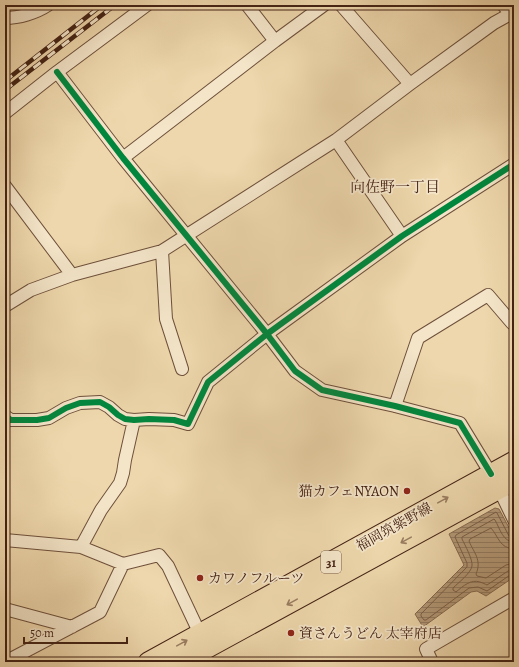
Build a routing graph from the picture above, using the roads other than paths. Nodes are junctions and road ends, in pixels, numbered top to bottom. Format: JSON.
{"nodes":[{"id":1,"x":48,"y":5,"type":"edge"},
{"id":2,"x":147,"y":5,"type":"edge"},
{"id":3,"x":247,"y":5,"type":"edge"},
{"id":4,"x":324,"y":5,"type":"edge"},
{"id":5,"x":341,"y":5,"type":"edge"},
{"id":6,"x":511,"y":11,"type":"edge"},
{"id":7,"x":5,"y":18,"type":"edge"},
{"id":8,"x":275,"y":41,"type":"junction"},
{"id":9,"x":57,"y":72,"type":"junction"},
{"id":10,"x":410,"y":84,"type":"junction"},
{"id":11,"x":5,"y":113,"type":"edge"},
{"id":12,"x":336,"y":140,"type":"junction"},
{"id":13,"x":123,"y":158,"type":"junction"},
{"id":14,"x":512,"y":170,"type":"edge"},
{"id":15,"x":5,"y":186,"type":"edge"},
{"id":16,"x":186,"y":235,"type":"junction"},
{"id":17,"x":402,"y":236,"type":"junction"},
{"id":18,"x":162,"y":251,"type":"junction"},
{"id":19,"x":72,"y":274,"type":"junction"},
{"id":20,"x":5,"y":306,"type":"edge"},
{"id":21,"x":514,"y":322,"type":"edge"},
{"id":22,"x":267,"y":334,"type":"junction"},
{"id":23,"x":182,"y":369,"type":"dead end"},
{"id":24,"x":395,"y":406,"type":"junction"},
{"id":25,"x":5,"y":416,"type":"edge"},
{"id":26,"x":134,"y":420,"type":"junction"},
{"id":27,"x":514,"y":461,"type":"edge"},
{"id":28,"x":501,"y":481,"type":"edge"},
{"id":29,"x":514,"y":520,"type":"edge"},
{"id":30,"x":5,"y":540,"type":"edge"},
{"id":31,"x":81,"y":547,"type":"junction"},
{"id":32,"x":123,"y":564,"type":"junction"},
{"id":33,"x":514,"y":598,"type":"edge"},
{"id":34,"x":5,"y":609,"type":"edge"},
{"id":35,"x":72,"y":627,"type":"junction"},
{"id":36,"x":200,"y":634,"type":"junction"},
{"id":37,"x":5,"y":662,"type":"edge"},
{"id":38,"x":148,"y":662,"type":"edge"},
{"id":39,"x":182,"y":662,"type":"edge"},
{"id":40,"x":432,"y":662,"type":"edge"}],
"edges":[{"from":1,"to":7,"type":"street"},
{"from":2,"to":9,"type":"street"},
{"from":3,"to":8,"type":"street"},
{"from":4,"to":8,"type":"street"},
{"from":5,"to":10,"type":"street"},
{"from":6,"to":10,"type":"street"},
{"from":8,"to":13,"type":"street"},
{"from":9,"to":11,"type":"street"},
{"from":9,"to":13,"type":"street"},
{"from":10,"to":12,"type":"street"},
{"from":12,"to":16,"type":"street"},
{"from":12,"to":17,"type":"street"},
{"from":13,"to":16,"type":"street"},
{"from":14,"to":17,"type":"street"},
{"from":15,"to":19,"type":"street"},
{"from":16,"to":18,"type":"street"},
{"from":16,"to":22,"type":"street"},
{"from":17,"to":22,"type":"street"},
{"from":18,"to":19,"type":"street"},
{"from":18,"to":23,"type":"street"},
{"from":19,"to":20,"type":"street"},
{"from":21,"to":24,"type":"street"},
{"from":22,"to":24,"type":"street"},
{"from":22,"to":26,"type":"street"},
{"from":24,"to":28,"type":"street"},
{"from":25,"to":26,"type":"street"},
{"from":26,"to":31,"type":"street"},
{"from":27,"to":28,"type":"main road","name":"福岡筑紫野線","number":"31"},
{"from":28,"to":29,"type":"street"},
{"from":36,"to":28,"type":"main road","name":"福岡筑紫野線","number":"31","one_way":true},
{"from":28,"to":39,"type":"main road","name":"福岡筑紫野線","number":"31","one_way":true},
{"from":30,"to":31,"type":"street"},
{"from":31,"to":32,"type":"street"},
{"from":32,"to":35,"type":"street"},
{"from":32,"to":36,"type":"street"},
{"from":33,"to":40,"type":"street"},
{"from":34,"to":35,"type":"street"},
{"from":35,"to":37,"type":"street"},
{"from":38,"to":36,"type":"main road","name":"福岡筑紫野線","number":"31","one_way":true}]}
